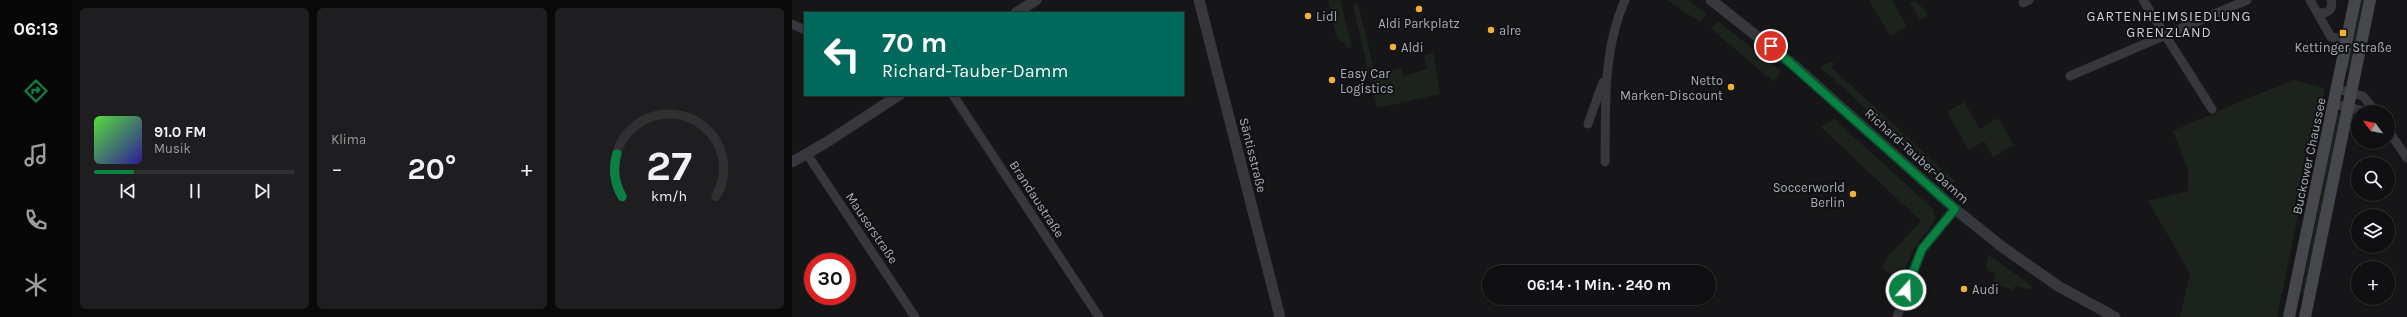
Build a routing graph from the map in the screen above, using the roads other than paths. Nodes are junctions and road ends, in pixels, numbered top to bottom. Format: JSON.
{"nodes":[{"id":1,"x":1036,"y":0,"type":"edge"},
{"id":2,"x":1199,"y":0,"type":"edge"},
{"id":3,"x":1625,"y":0,"type":"edge"},
{"id":4,"x":1711,"y":0,"type":"edge"},
{"id":5,"x":2143,"y":0,"type":"edge"},
{"id":6,"x":2247,"y":0,"type":"edge"},
{"id":7,"x":2310,"y":0,"type":"edge"},
{"id":8,"x":2331,"y":0,"type":"edge"},
{"id":9,"x":2355,"y":0,"type":"edge"},
{"id":10,"x":2370,"y":0,"type":"edge"},
{"id":11,"x":1018,"y":12,"type":"edge"},
{"id":12,"x":2318,"y":12,"type":"junction"},
{"id":13,"x":792,"y":24,"type":"edge"},
{"id":14,"x":804,"y":30,"type":"edge"},
{"id":15,"x":2165,"y":35,"type":"junction"},
{"id":16,"x":2347,"y":40,"type":"junction"},
{"id":17,"x":1606,"y":76,"type":"junction"},
{"id":18,"x":2070,"y":76,"type":"dead end"},
{"id":19,"x":2337,"y":89,"type":"junction"},
{"id":20,"x":2351,"y":92,"type":"junction"},
{"id":21,"x":897,"y":96,"type":"edge"},
{"id":22,"x":954,"y":96,"type":"edge"},
{"id":23,"x":2334,"y":104,"type":"junction"},
{"id":24,"x":2371,"y":105,"type":"edge"},
{"id":25,"x":2348,"y":107,"type":"junction"},
{"id":26,"x":2351,"y":108,"type":"edge"},
{"id":27,"x":2212,"y":109,"type":"dead end"},
{"id":28,"x":1588,"y":124,"type":"dead end"},
{"id":29,"x":2395,"y":140,"type":"edge"},
{"id":30,"x":807,"y":154,"type":"junction"},
{"id":31,"x":2407,"y":158,"type":"edge"},
{"id":32,"x":792,"y":162,"type":"edge"},
{"id":33,"x":1605,"y":162,"type":"dead end"},
{"id":34,"x":1955,"y":209,"type":"junction"},
{"id":35,"x":915,"y":317,"type":"edge"},
{"id":36,"x":1099,"y":317,"type":"edge"},
{"id":37,"x":1280,"y":317,"type":"edge"},
{"id":38,"x":1898,"y":317,"type":"edge"},
{"id":39,"x":2115,"y":317,"type":"edge"},
{"id":40,"x":2290,"y":317,"type":"edge"},
{"id":41,"x":2305,"y":317,"type":"edge"}],
"edges":[{"from":1,"to":11,"type":"street"},
{"from":2,"to":37,"type":"street","name":"Säntisstraße"},
{"from":3,"to":17,"type":"street"},
{"from":4,"to":34,"type":"street","name":"Richard-Tauber-Damm"},
{"from":5,"to":15,"type":"street"},
{"from":6,"to":15,"type":"street"},
{"from":7,"to":12,"type":"street"},
{"from":8,"to":12,"type":"street"},
{"from":9,"to":16,"type":"main road","name":"Buckower Chaussee"},
{"from":10,"to":20,"type":"main road"},
{"from":12,"to":16,"type":"street"},
{"from":13,"to":14,"type":"street"},
{"from":15,"to":18,"type":"street"},
{"from":15,"to":27,"type":"street"},
{"from":16,"to":19,"type":"main road","name":"Buckower Chaussee"},
{"from":17,"to":28,"type":"street"},
{"from":17,"to":33,"type":"street"},
{"from":19,"to":20,"type":"street"},
{"from":19,"to":23,"type":"main road","name":"Buckower Chaussee"},
{"from":20,"to":24,"type":"street"},
{"from":20,"to":25,"type":"main road"},
{"from":21,"to":30,"type":"street"},
{"from":22,"to":36,"type":"street","name":"Brandaustraße"},
{"from":23,"to":25,"type":"street"},
{"from":23,"to":40,"type":"main road","name":"Buckower Chaussee"},
{"from":25,"to":26,"type":"street"},
{"from":25,"to":41,"type":"main road"},
{"from":29,"to":31,"type":"street"},
{"from":30,"to":32,"type":"street"},
{"from":30,"to":35,"type":"street","name":"Mauserstraße"},
{"from":34,"to":38,"type":"street"},
{"from":34,"to":39,"type":"street","name":"Richard-Tauber-Damm"}]}
